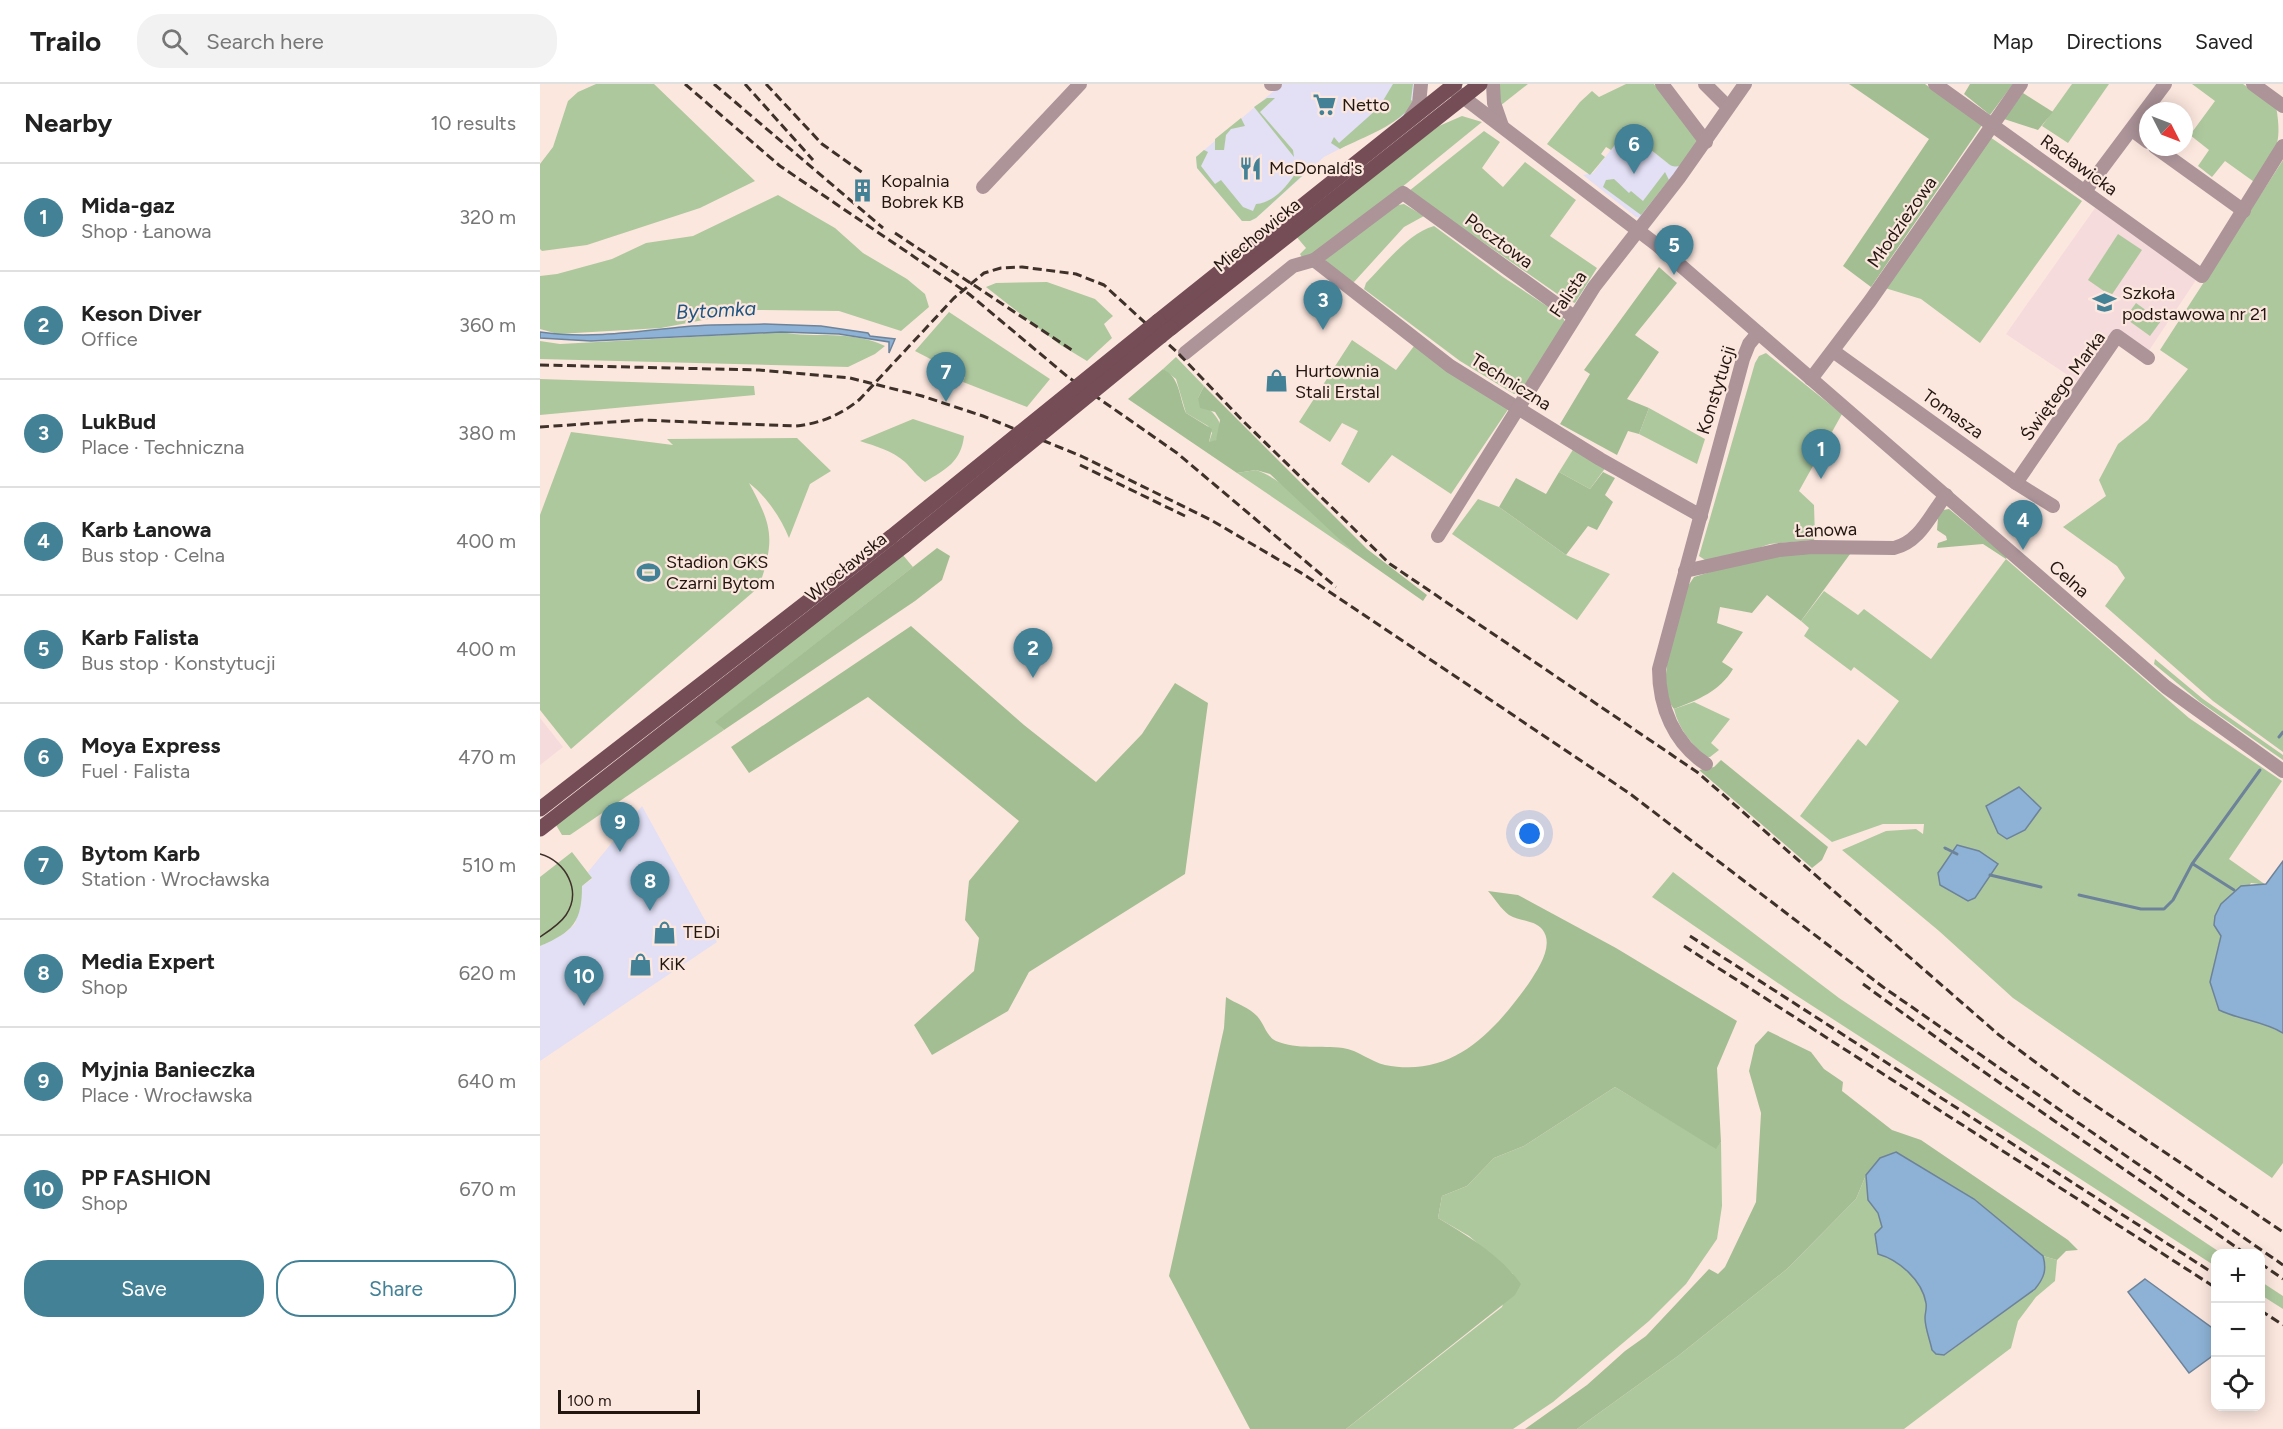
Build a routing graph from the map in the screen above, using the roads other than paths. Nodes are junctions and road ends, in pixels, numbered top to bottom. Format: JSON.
{"nodes":[{"id":1,"x":1080,"y":84,"type":"edge"},
{"id":2,"x":1421,"y":84,"type":"edge"},
{"id":3,"x":1480,"y":84,"type":"edge"},
{"id":4,"x":1493,"y":84,"type":"edge"},
{"id":5,"x":1662,"y":84,"type":"edge"},
{"id":6,"x":1706,"y":84,"type":"edge"},
{"id":7,"x":1745,"y":84,"type":"edge"},
{"id":8,"x":1935,"y":84,"type":"edge"},
{"id":9,"x":2021,"y":84,"type":"edge"},
{"id":10,"x":2165,"y":84,"type":"edge"},
{"id":11,"x":2253,"y":84,"type":"edge"},
{"id":12,"x":1454,"y":88,"type":"edge"},
{"id":13,"x":2283,"y":106,"type":"edge"},
{"id":14,"x":1728,"y":107,"type":"junction"},
{"id":15,"x":1405,"y":123,"type":"junction"},
{"id":16,"x":1991,"y":124,"type":"junction"},
{"id":17,"x":1502,"y":126,"type":"junction"},
{"id":18,"x":2132,"y":130,"type":"junction"},
{"id":19,"x":2139,"y":135,"type":"edge"},
{"id":20,"x":1706,"y":142,"type":"junction"},
{"id":21,"x":2283,"y":146,"type":"edge"},
{"id":22,"x":2168,"y":156,"type":"edge"},
{"id":23,"x":983,"y":187,"type":"dead end"},
{"id":24,"x":2085,"y":191,"type":"junction"},
{"id":25,"x":2244,"y":211,"type":"junction"},
{"id":26,"x":1638,"y":230,"type":"junction"},
{"id":27,"x":1314,"y":260,"type":"junction"},
{"id":28,"x":1574,"y":317,"type":"junction"},
{"id":29,"x":1158,"y":321,"type":"joint"},
{"id":30,"x":1171,"y":328,"type":"joint"},
{"id":31,"x":1758,"y":333,"type":"junction"},
{"id":32,"x":1833,"y":351,"type":"junction"},
{"id":33,"x":1185,"y":353,"type":"dead end"},
{"id":34,"x":2148,"y":358,"type":"dead end"},
{"id":35,"x":1811,"y":379,"type":"junction"},
{"id":36,"x":1518,"y":407,"type":"junction"},
{"id":37,"x":2016,"y":483,"type":"junction"},
{"id":38,"x":1946,"y":495,"type":"junction"},
{"id":39,"x":2053,"y":506,"type":"dead end"},
{"id":40,"x":1701,"y":516,"type":"junction"},
{"id":41,"x":1438,"y":536,"type":"dead end"},
{"id":42,"x":1685,"y":571,"type":"junction"},
{"id":43,"x":1706,"y":764,"type":"dead end"},
{"id":44,"x":2283,"y":771,"type":"edge"},
{"id":45,"x":540,"y":809,"type":"edge"},
{"id":46,"x":540,"y":829,"type":"edge"}],
"edges":[{"from":1,"to":23,"type":"street"},
{"from":2,"to":15,"type":"street"},
{"from":3,"to":12,"type":"main road","name":"Miechowicka"},
{"from":4,"to":17,"type":"street"},
{"from":5,"to":20,"type":"street"},
{"from":6,"to":14,"type":"street"},
{"from":7,"to":14,"type":"street","name":"Falista"},
{"from":8,"to":16,"type":"street","name":"Racławicka"},
{"from":9,"to":16,"type":"street","name":"Młodzieżowa"},
{"from":10,"to":18,"type":"street"},
{"from":11,"to":13,"type":"street"},
{"from":12,"to":15,"type":"main road","name":"Miechowicka"},
{"from":12,"to":17,"type":"street","name":"Konstytucji"},
{"from":12,"to":30,"type":"main road","name":"Miechowicka"},
{"from":14,"to":20,"type":"street","name":"Falista"},
{"from":15,"to":29,"type":"main road","name":"Miechowicka"},
{"from":16,"to":24,"type":"street","name":"Racławicka"},
{"from":16,"to":32,"type":"street","name":"Młodzieżowa"},
{"from":17,"to":26,"type":"street","name":"Konstytucji"},
{"from":18,"to":19,"type":"street"},
{"from":18,"to":24,"type":"street"},
{"from":20,"to":26,"type":"street","name":"Falista"},
{"from":21,"to":25,"type":"street"},
{"from":22,"to":25,"type":"street"},
{"from":24,"to":25,"type":"street","name":"Racławicka"},
{"from":26,"to":28,"type":"street","name":"Falista"},
{"from":26,"to":31,"type":"street","name":"Konstytucji"},
{"from":27,"to":28,"type":"street","name":"Pocztowa"},
{"from":27,"to":33,"type":"street"},
{"from":27,"to":36,"type":"street","name":"Techniczna"},
{"from":28,"to":36,"type":"street","name":"Falista"},
{"from":29,"to":45,"type":"main road","name":"Wrocławska","bridge":true},
{"from":30,"to":46,"type":"main road","name":"Wrocławska","bridge":true},
{"from":31,"to":35,"type":"street","name":"Celna"},
{"from":31,"to":40,"type":"street","name":"Konstytucji"},
{"from":32,"to":35,"type":"street","name":"Młodzieżowa"},
{"from":32,"to":37,"type":"street","name":"Tomasza"},
{"from":34,"to":37,"type":"street","name":"Świętego Marka"},
{"from":35,"to":38,"type":"street","name":"Celna"},
{"from":36,"to":40,"type":"street","name":"Techniczna"},
{"from":36,"to":41,"type":"street","name":"Falista"},
{"from":37,"to":39,"type":"street","name":"Tomasza"},
{"from":38,"to":42,"type":"street","name":"Łanowa"},
{"from":38,"to":44,"type":"street","name":"Celna"},
{"from":40,"to":42,"type":"street","name":"Konstytucji"},
{"from":42,"to":43,"type":"street","name":"Konstytucji"}]}
